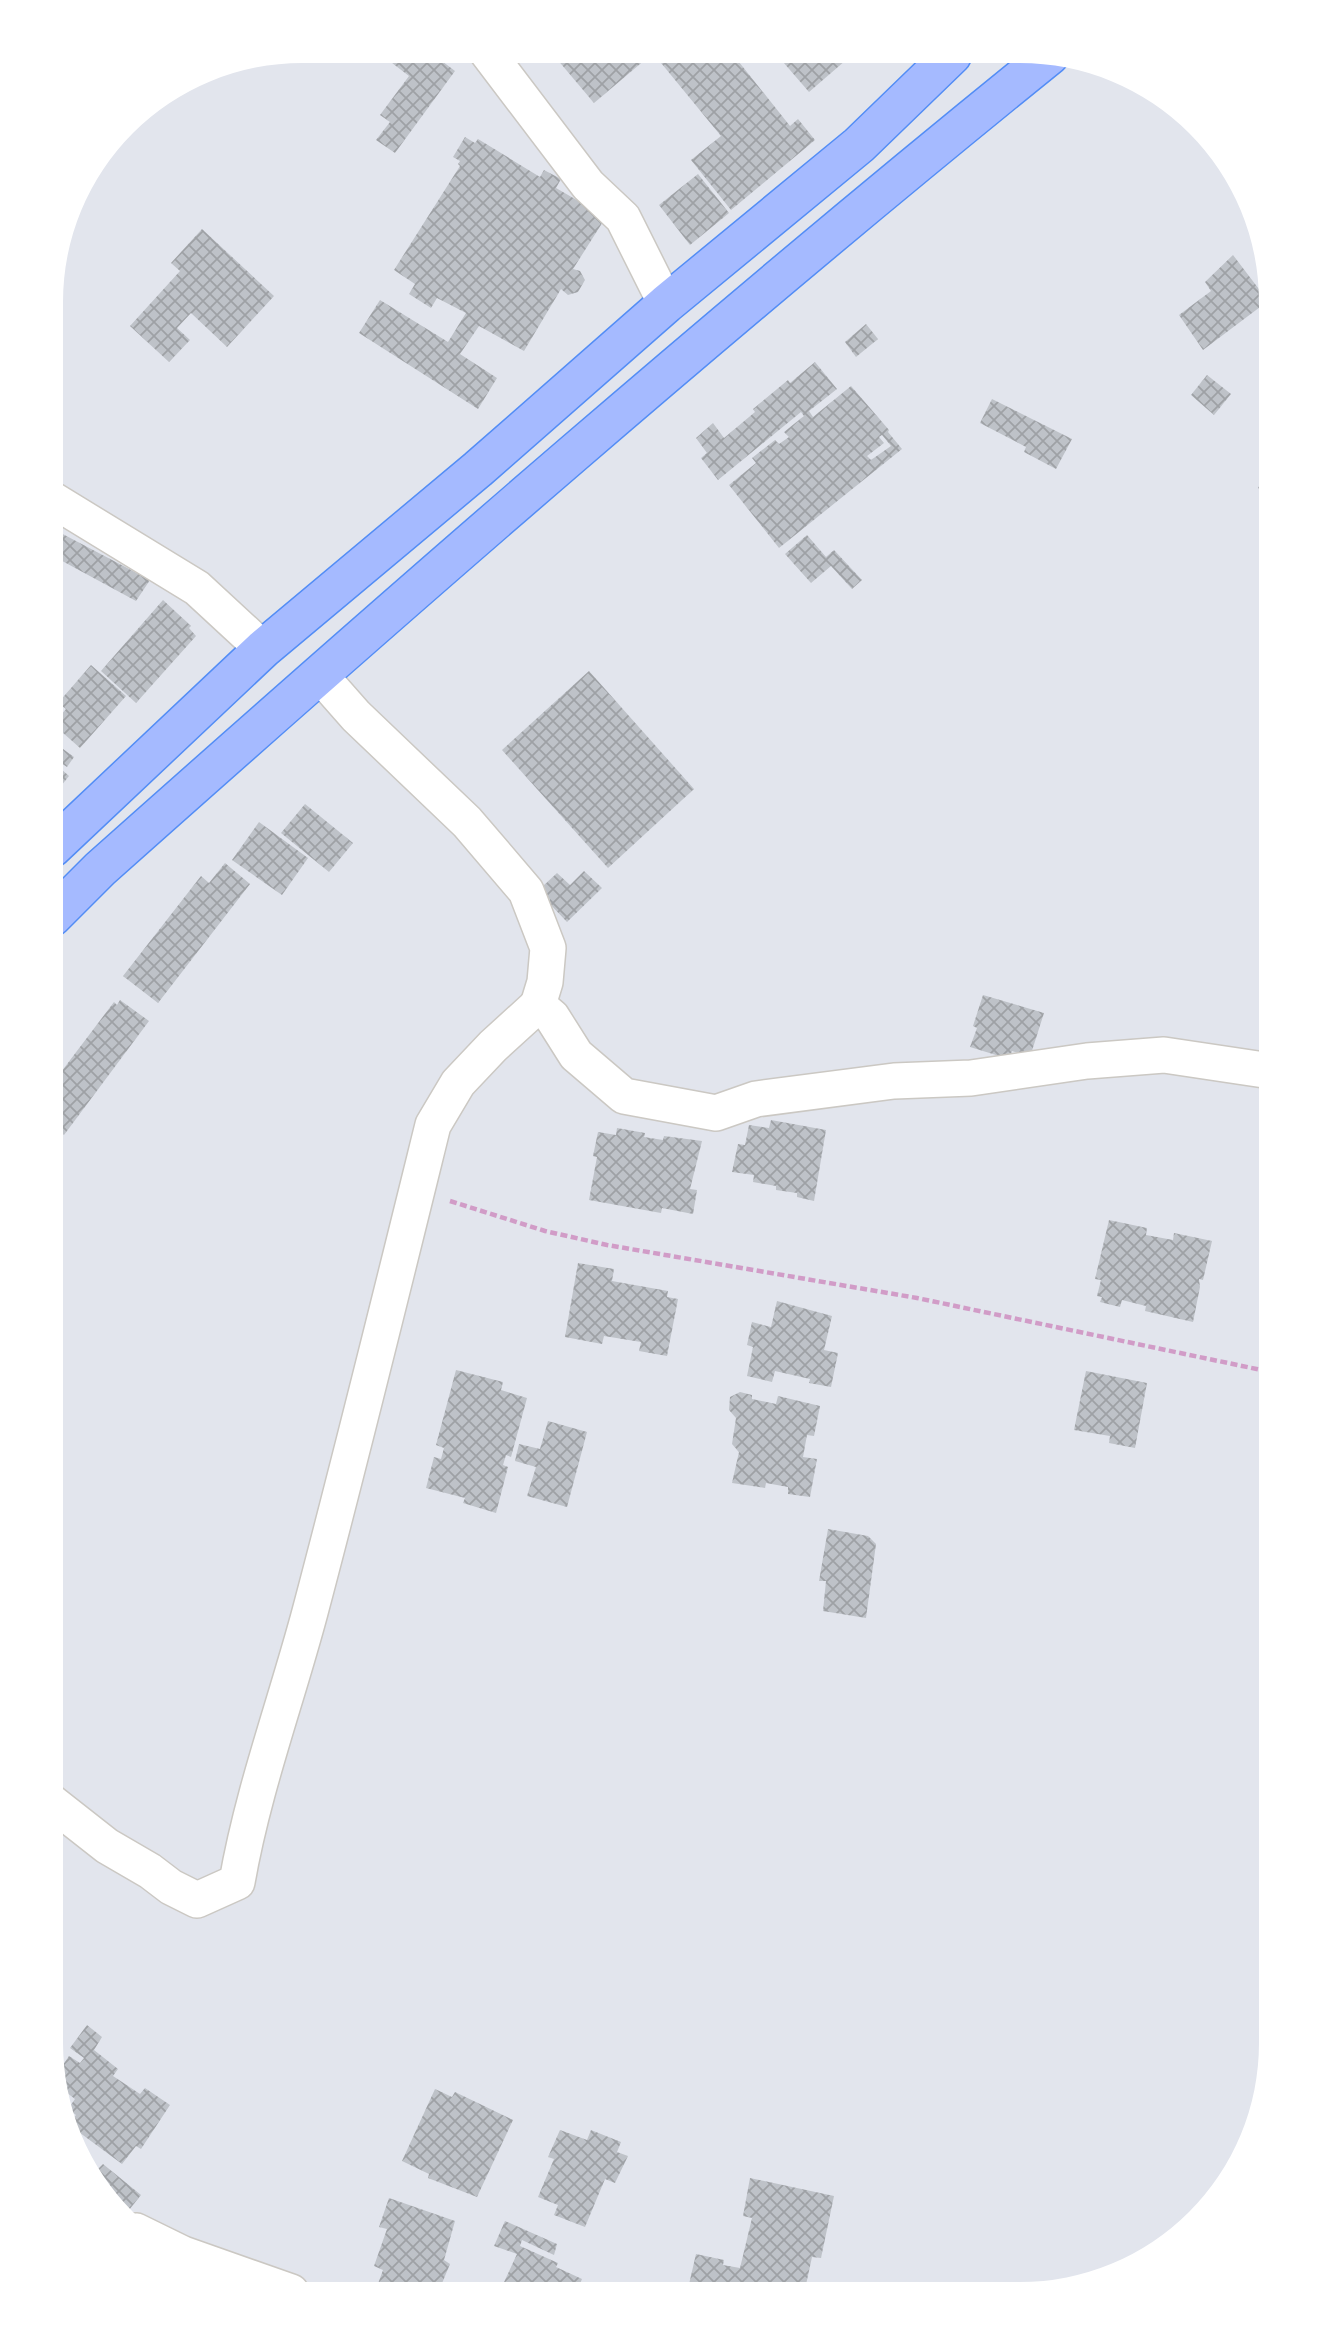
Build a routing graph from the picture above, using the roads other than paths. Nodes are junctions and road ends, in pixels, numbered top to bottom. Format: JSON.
{"nodes":[{"id":1,"x":495,"y":63,"type":"edge"},
{"id":2,"x":944,"y":63,"type":"edge"},
{"id":3,"x":1039,"y":64,"type":"edge"},
{"id":4,"x":666,"y":304,"type":"junction"},
{"id":5,"x":63,"y":507,"type":"edge"},
{"id":6,"x":263,"y":649,"type":"junction"},
{"id":7,"x":319,"y":674,"type":"junction"},
{"id":8,"x":63,"y":838,"type":"edge"},
{"id":9,"x":63,"y":906,"type":"edge"},
{"id":10,"x":538,"y":1005,"type":"junction"},
{"id":11,"x":1259,"y":1068,"type":"edge"},
{"id":12,"x":63,"y":1811,"type":"edge"}],
"edges":[{"from":1,"to":4,"type":"street"},
{"from":2,"to":4,"type":"main road"},
{"from":3,"to":7,"type":"main road"},
{"from":4,"to":6,"type":"main road"},
{"from":5,"to":6,"type":"street"},
{"from":6,"to":8,"type":"main road"},
{"from":7,"to":9,"type":"main road"},
{"from":7,"to":10,"type":"street"},
{"from":10,"to":11,"type":"street"},
{"from":10,"to":12,"type":"street"}]}
